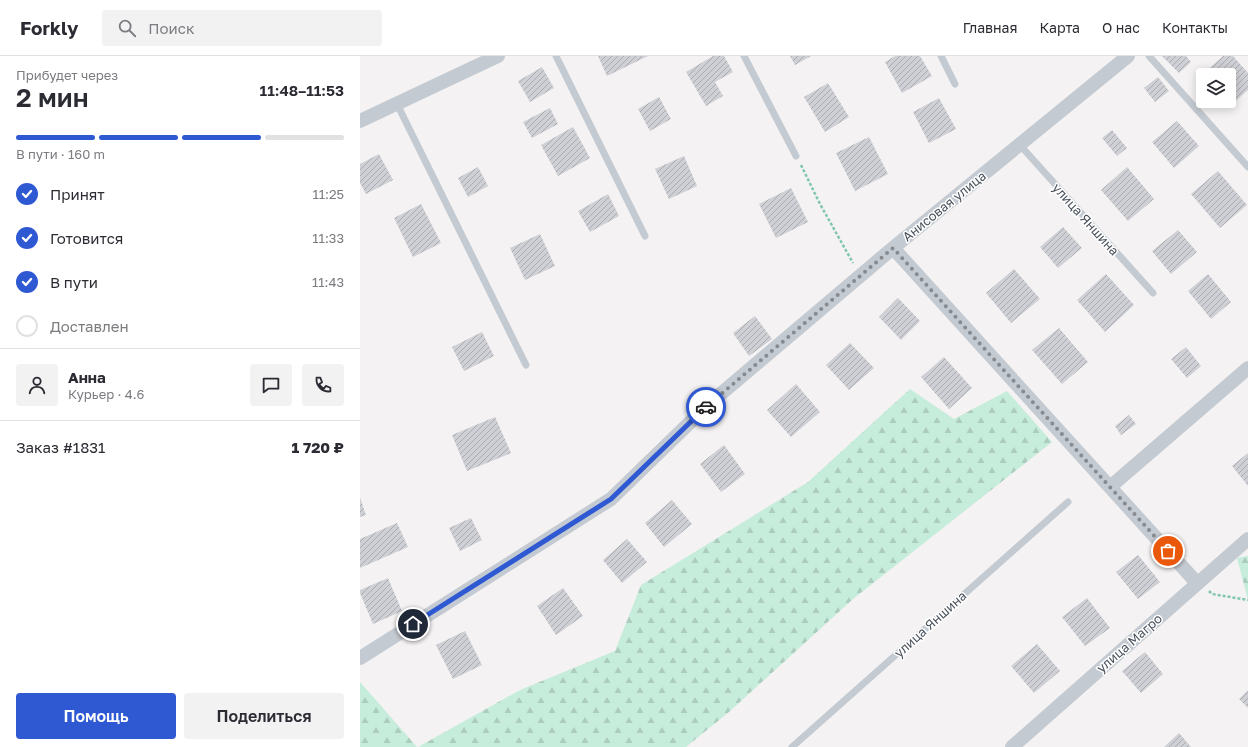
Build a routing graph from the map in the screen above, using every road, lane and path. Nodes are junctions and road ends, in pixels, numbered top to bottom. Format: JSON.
{"nodes":[{"id":1,"x":498,"y":56,"type":"edge"},
{"id":2,"x":556,"y":56,"type":"edge"},
{"id":3,"x":744,"y":56,"type":"edge"},
{"id":4,"x":941,"y":56,"type":"edge"},
{"id":5,"x":1128,"y":56,"type":"edge"},
{"id":6,"x":1149,"y":56,"type":"edge"},
{"id":7,"x":955,"y":84,"type":"dead end"},
{"id":8,"x":397,"y":104,"type":"junction"},
{"id":9,"x":360,"y":121,"type":"edge"},
{"id":10,"x":1019,"y":144,"type":"junction"},
{"id":11,"x":796,"y":156,"type":"joint"},
{"id":12,"x":1248,"y":167,"type":"edge"},
{"id":13,"x":645,"y":236,"type":"dead end"},
{"id":14,"x":893,"y":248,"type":"junction"},
{"id":15,"x":860,"y":276,"type":"junction"},
{"id":16,"x":1153,"y":293,"type":"dead end"},
{"id":17,"x":526,"y":365,"type":"dead end"},
{"id":18,"x":1248,"y":368,"type":"edge"},
{"id":19,"x":1110,"y":486,"type":"junction"},
{"id":20,"x":1068,"y":502,"type":"dead end"},
{"id":21,"x":1248,"y":539,"type":"edge"},
{"id":22,"x":1197,"y":583,"type":"junction"},
{"id":23,"x":1248,"y":600,"type":"edge"},
{"id":24,"x":360,"y":658,"type":"edge"},
{"id":25,"x":792,"y":747,"type":"edge"},
{"id":26,"x":1012,"y":747,"type":"edge"}],
"edges":[{"from":1,"to":8,"type":"street"},
{"from":2,"to":13,"type":"lane"},
{"from":3,"to":11,"type":"lane"},
{"from":4,"to":7,"type":"lane"},
{"from":5,"to":10,"type":"street","name":"Анисовая улица"},
{"from":6,"to":12,"type":"lane"},
{"from":8,"to":9,"type":"street"},
{"from":8,"to":17,"type":"lane"},
{"from":10,"to":14,"type":"street","name":"Анисовая улица"},
{"from":10,"to":16,"type":"lane","name":"улица Яншина"},
{"from":11,"to":15,"type":"path"},
{"from":14,"to":15,"type":"street","name":"Анисовая улица"},
{"from":14,"to":19,"type":"street"},
{"from":15,"to":24,"type":"street","name":"Анисовая улица"},
{"from":18,"to":19,"type":"street"},
{"from":19,"to":22,"type":"street"},
{"from":20,"to":25,"type":"lane","name":"улица Яншина"},
{"from":21,"to":22,"type":"street","name":"улица Магро"},
{"from":22,"to":23,"type":"path"},
{"from":22,"to":26,"type":"street","name":"улица Магро"}]}
